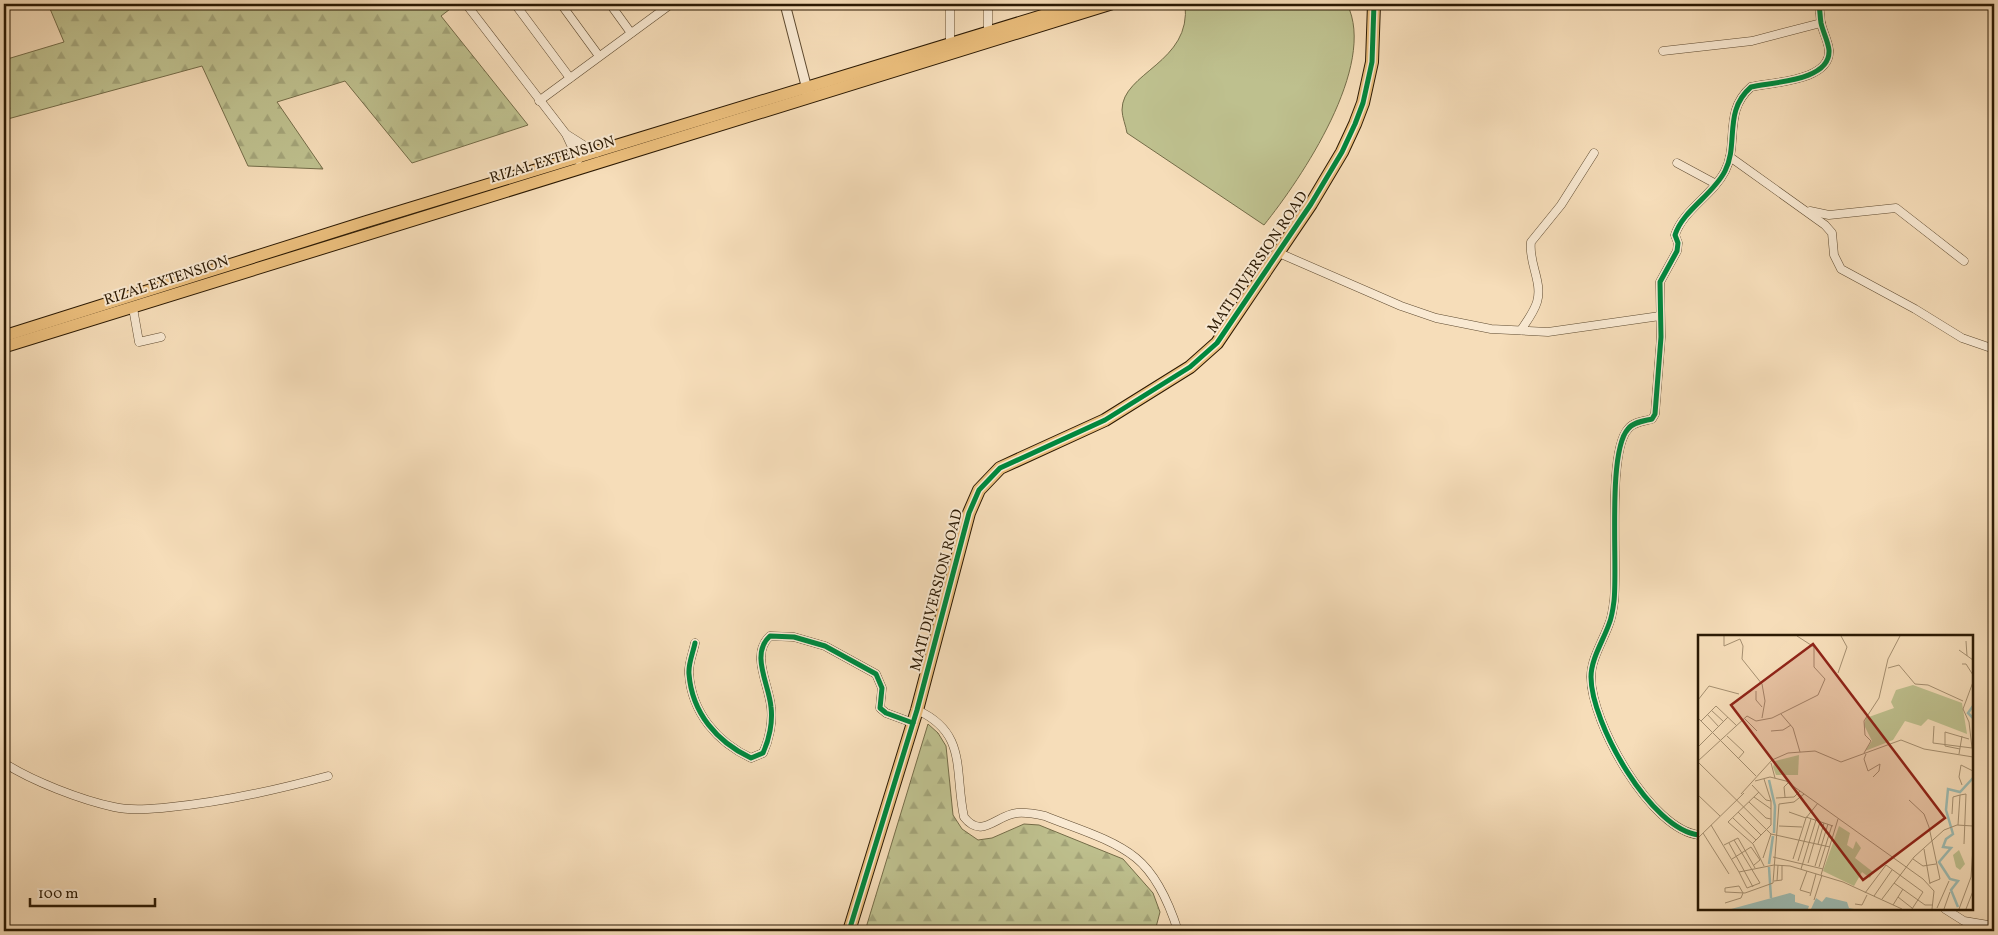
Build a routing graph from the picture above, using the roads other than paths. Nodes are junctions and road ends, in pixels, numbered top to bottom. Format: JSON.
{"nodes":[{"id":1,"x":466,"y":4,"type":"edge"},
{"id":2,"x":515,"y":4,"type":"edge"},
{"id":3,"x":561,"y":4,"type":"edge"},
{"id":4,"x":610,"y":4,"type":"edge"},
{"id":5,"x":654,"y":4,"type":"edge"},
{"id":6,"x":671,"y":4,"type":"edge"},
{"id":7,"x":786,"y":4,"type":"edge"},
{"id":8,"x":950,"y":4,"type":"edge"},
{"id":9,"x":988,"y":4,"type":"edge"},
{"id":10,"x":1080,"y":4,"type":"edge"},
{"id":11,"x":1111,"y":4,"type":"edge"},
{"id":12,"x":1374,"y":4,"type":"edge"},
{"id":13,"x":1819,"y":4,"type":"edge"},
{"id":14,"x":660,"y":12,"type":"junction"},
{"id":15,"x":1821,"y":23,"type":"junction"},
{"id":16,"x":631,"y":33,"type":"junction"},
{"id":17,"x":988,"y":34,"type":"junction"},
{"id":18,"x":950,"y":43,"type":"junction"},
{"id":19,"x":1664,"y":51,"type":"dead end"},
{"id":20,"x":599,"y":56,"type":"junction"},
{"id":21,"x":570,"y":78,"type":"junction"},
{"id":22,"x":807,"y":92,"type":"junction"},
{"id":23,"x":539,"y":101,"type":"junction"},
{"id":24,"x":566,"y":134,"type":"junction"},
{"id":25,"x":1594,"y":153,"type":"dead end"},
{"id":26,"x":597,"y":156,"type":"junction"},
{"id":27,"x":1730,"y":157,"type":"junction"},
{"id":28,"x":578,"y":162,"type":"junction"},
{"id":29,"x":1676,"y":163,"type":"dead end"},
{"id":30,"x":1716,"y":184,"type":"junction"},
{"id":31,"x":1805,"y":210,"type":"junction"},
{"id":32,"x":1279,"y":252,"type":"junction"},
{"id":33,"x":1964,"y":261,"type":"dead end"},
{"id":34,"x":133,"y":308,"type":"junction"},
{"id":35,"x":1660,"y":316,"type":"junction"},
{"id":36,"x":1521,"y":330,"type":"junction"},
{"id":37,"x":4,"y":336,"type":"edge"},
{"id":38,"x":161,"y":338,"type":"dead end"},
{"id":39,"x":4,"y":347,"type":"edge"},
{"id":40,"x":1994,"y":349,"type":"edge"},
{"id":41,"x":695,"y":643,"type":"dead end"},
{"id":42,"x":917,"y":710,"type":"junction"},
{"id":43,"x":913,"y":723,"type":"junction"},
{"id":44,"x":4,"y":763,"type":"edge"},
{"id":45,"x":328,"y":776,"type":"dead end"},
{"id":46,"x":1698,"y":835,"type":"edge"},
{"id":47,"x":1947,"y":910,"type":"edge"},
{"id":48,"x":1994,"y":926,"type":"edge"},
{"id":49,"x":849,"y":931,"type":"edge"},
{"id":50,"x":1178,"y":931,"type":"edge"}],
"edges":[{"from":1,"to":23,"type":"street"},
{"from":2,"to":21,"type":"street"},
{"from":3,"to":20,"type":"street"},
{"from":4,"to":16,"type":"street"},
{"from":5,"to":14,"type":"street"},
{"from":6,"to":14,"type":"street"},
{"from":7,"to":22,"type":"street"},
{"from":8,"to":18,"type":"street"},
{"from":9,"to":17,"type":"street"},
{"from":10,"to":17,"type":"main road","name":"RIZAL EXTENSION"},
{"from":11,"to":22,"type":"main road","name":"RIZAL EXTENSION"},
{"from":12,"to":32,"type":"highway","name":"MATI DIVERSION ROAD"},
{"from":13,"to":15,"type":"street"},
{"from":14,"to":16,"type":"street"},
{"from":15,"to":19,"type":"street"},
{"from":15,"to":27,"type":"street"},
{"from":16,"to":20,"type":"street"},
{"from":17,"to":18,"type":"main road","name":"RIZAL EXTENSION"},
{"from":18,"to":22,"type":"main road","name":"RIZAL EXTENSION"},
{"from":20,"to":21,"type":"street"},
{"from":21,"to":23,"type":"street"},
{"from":22,"to":26,"type":"main road","name":"RIZAL EXTENSION"},
{"from":23,"to":24,"type":"street"},
{"from":24,"to":26,"type":"street"},
{"from":24,"to":28,"type":"street"},
{"from":25,"to":36,"type":"street"},
{"from":26,"to":28,"type":"main road","name":"RIZAL EXTENSION"},
{"from":27,"to":30,"type":"street"},
{"from":27,"to":31,"type":"street"},
{"from":28,"to":34,"type":"main road","name":"RIZAL EXTENSION"},
{"from":28,"to":37,"type":"main road","name":"RIZAL EXTENSION"},
{"from":29,"to":30,"type":"street"},
{"from":30,"to":35,"type":"street"},
{"from":31,"to":33,"type":"street"},
{"from":31,"to":40,"type":"street"},
{"from":32,"to":36,"type":"street"},
{"from":32,"to":42,"type":"highway","name":"MATI DIVERSION ROAD"},
{"from":34,"to":38,"type":"street"},
{"from":34,"to":39,"type":"main road","name":"RIZAL EXTENSION"},
{"from":35,"to":36,"type":"street"},
{"from":35,"to":46,"type":"street"},
{"from":41,"to":43,"type":"street"},
{"from":42,"to":43,"type":"highway","name":"MATI DIVERSION ROAD"},
{"from":42,"to":50,"type":"street"},
{"from":43,"to":49,"type":"highway","name":"MATI DIVERSION ROAD"},
{"from":44,"to":45,"type":"street"},
{"from":47,"to":48,"type":"street"}]}
